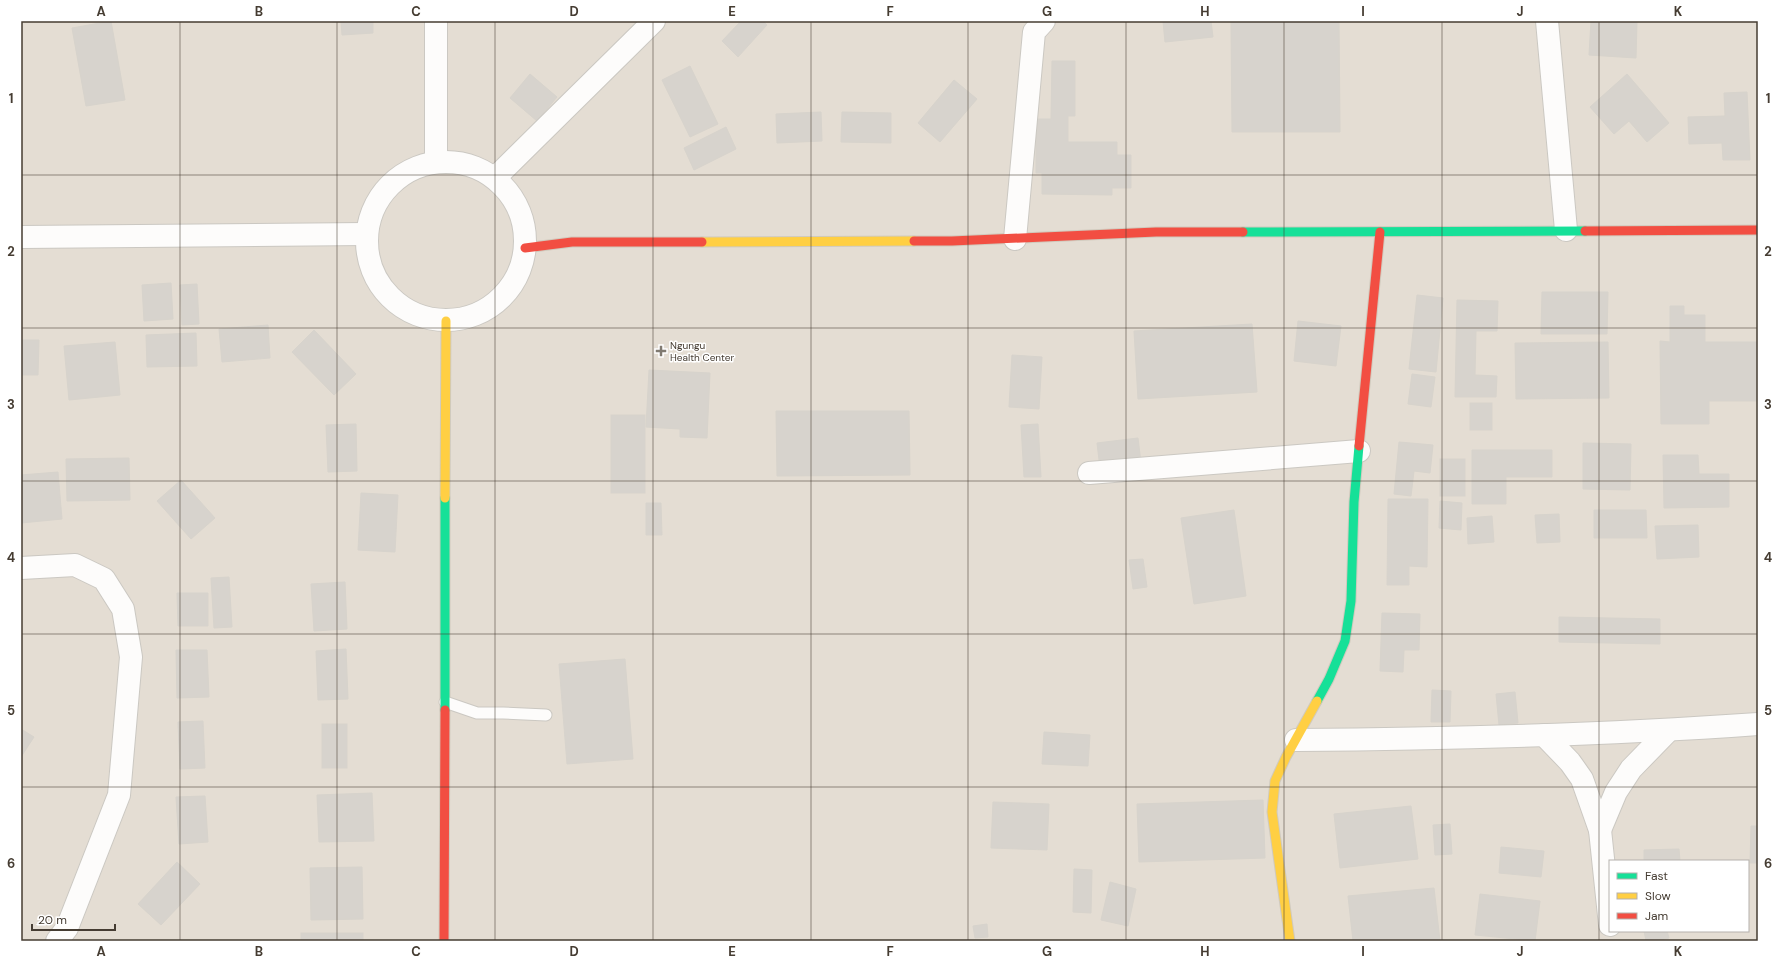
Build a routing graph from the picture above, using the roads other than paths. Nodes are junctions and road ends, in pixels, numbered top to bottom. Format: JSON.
{"nodes":[{"id":1,"x":436,"y":21,"type":"edge"},
{"id":2,"x":654,"y":21,"type":"edge"},
{"id":3,"x":1547,"y":21,"type":"edge"},
{"id":4,"x":1034,"y":25,"type":"edge"},
{"id":5,"x":436,"y":162,"type":"junction"},
{"id":6,"x":495,"y":178,"type":"junction"},
{"id":7,"x":1566,"y":230,"type":"junction"},
{"id":8,"x":1758,"y":230,"type":"edge"},
{"id":9,"x":1380,"y":232,"type":"junction"},
{"id":10,"x":366,"y":234,"type":"junction"},
{"id":11,"x":21,"y":237,"type":"edge"},
{"id":12,"x":1015,"y":239,"type":"junction"},
{"id":13,"x":525,"y":248,"type":"junction"},
{"id":14,"x":446,"y":321,"type":"junction"},
{"id":15,"x":1359,"y":452,"type":"junction"},
{"id":16,"x":1089,"y":473,"type":"dead end"},
{"id":17,"x":21,"y":568,"type":"edge"},
{"id":18,"x":445,"y":702,"type":"junction"},
{"id":19,"x":546,"y":715,"type":"dead end"},
{"id":20,"x":1758,"y":724,"type":"edge"},
{"id":21,"x":1669,"y":730,"type":"junction"},
{"id":22,"x":1544,"y":735,"type":"junction"},
{"id":23,"x":1296,"y":740,"type":"junction"},
{"id":24,"x":1600,"y":830,"type":"junction"},
{"id":25,"x":1609,"y":916,"type":"edge"},
{"id":26,"x":57,"y":941,"type":"edge"},
{"id":27,"x":444,"y":941,"type":"edge"},
{"id":28,"x":1290,"y":941,"type":"edge"}],
"edges":[{"from":1,"to":5,"type":"street"},
{"from":2,"to":6,"type":"street"},
{"from":3,"to":7,"type":"street"},
{"from":4,"to":12,"type":"street"},
{"from":5,"to":6,"type":"street"},
{"from":5,"to":10,"type":"street"},
{"from":6,"to":13,"type":"street"},
{"from":7,"to":8,"type":"street"},
{"from":7,"to":9,"type":"street"},
{"from":9,"to":12,"type":"street"},
{"from":9,"to":15,"type":"street"},
{"from":10,"to":11,"type":"street"},
{"from":10,"to":14,"type":"street"},
{"from":12,"to":13,"type":"street"},
{"from":13,"to":14,"type":"street"},
{"from":14,"to":18,"type":"street"},
{"from":15,"to":16,"type":"street"},
{"from":15,"to":23,"type":"street"},
{"from":17,"to":26,"type":"street"},
{"from":18,"to":19,"type":"lane"},
{"from":18,"to":27,"type":"street"},
{"from":20,"to":21,"type":"street"},
{"from":21,"to":22,"type":"street"},
{"from":21,"to":24,"type":"street"},
{"from":22,"to":23,"type":"street"},
{"from":22,"to":24,"type":"street"},
{"from":23,"to":28,"type":"street"},
{"from":24,"to":25,"type":"street"}]}
